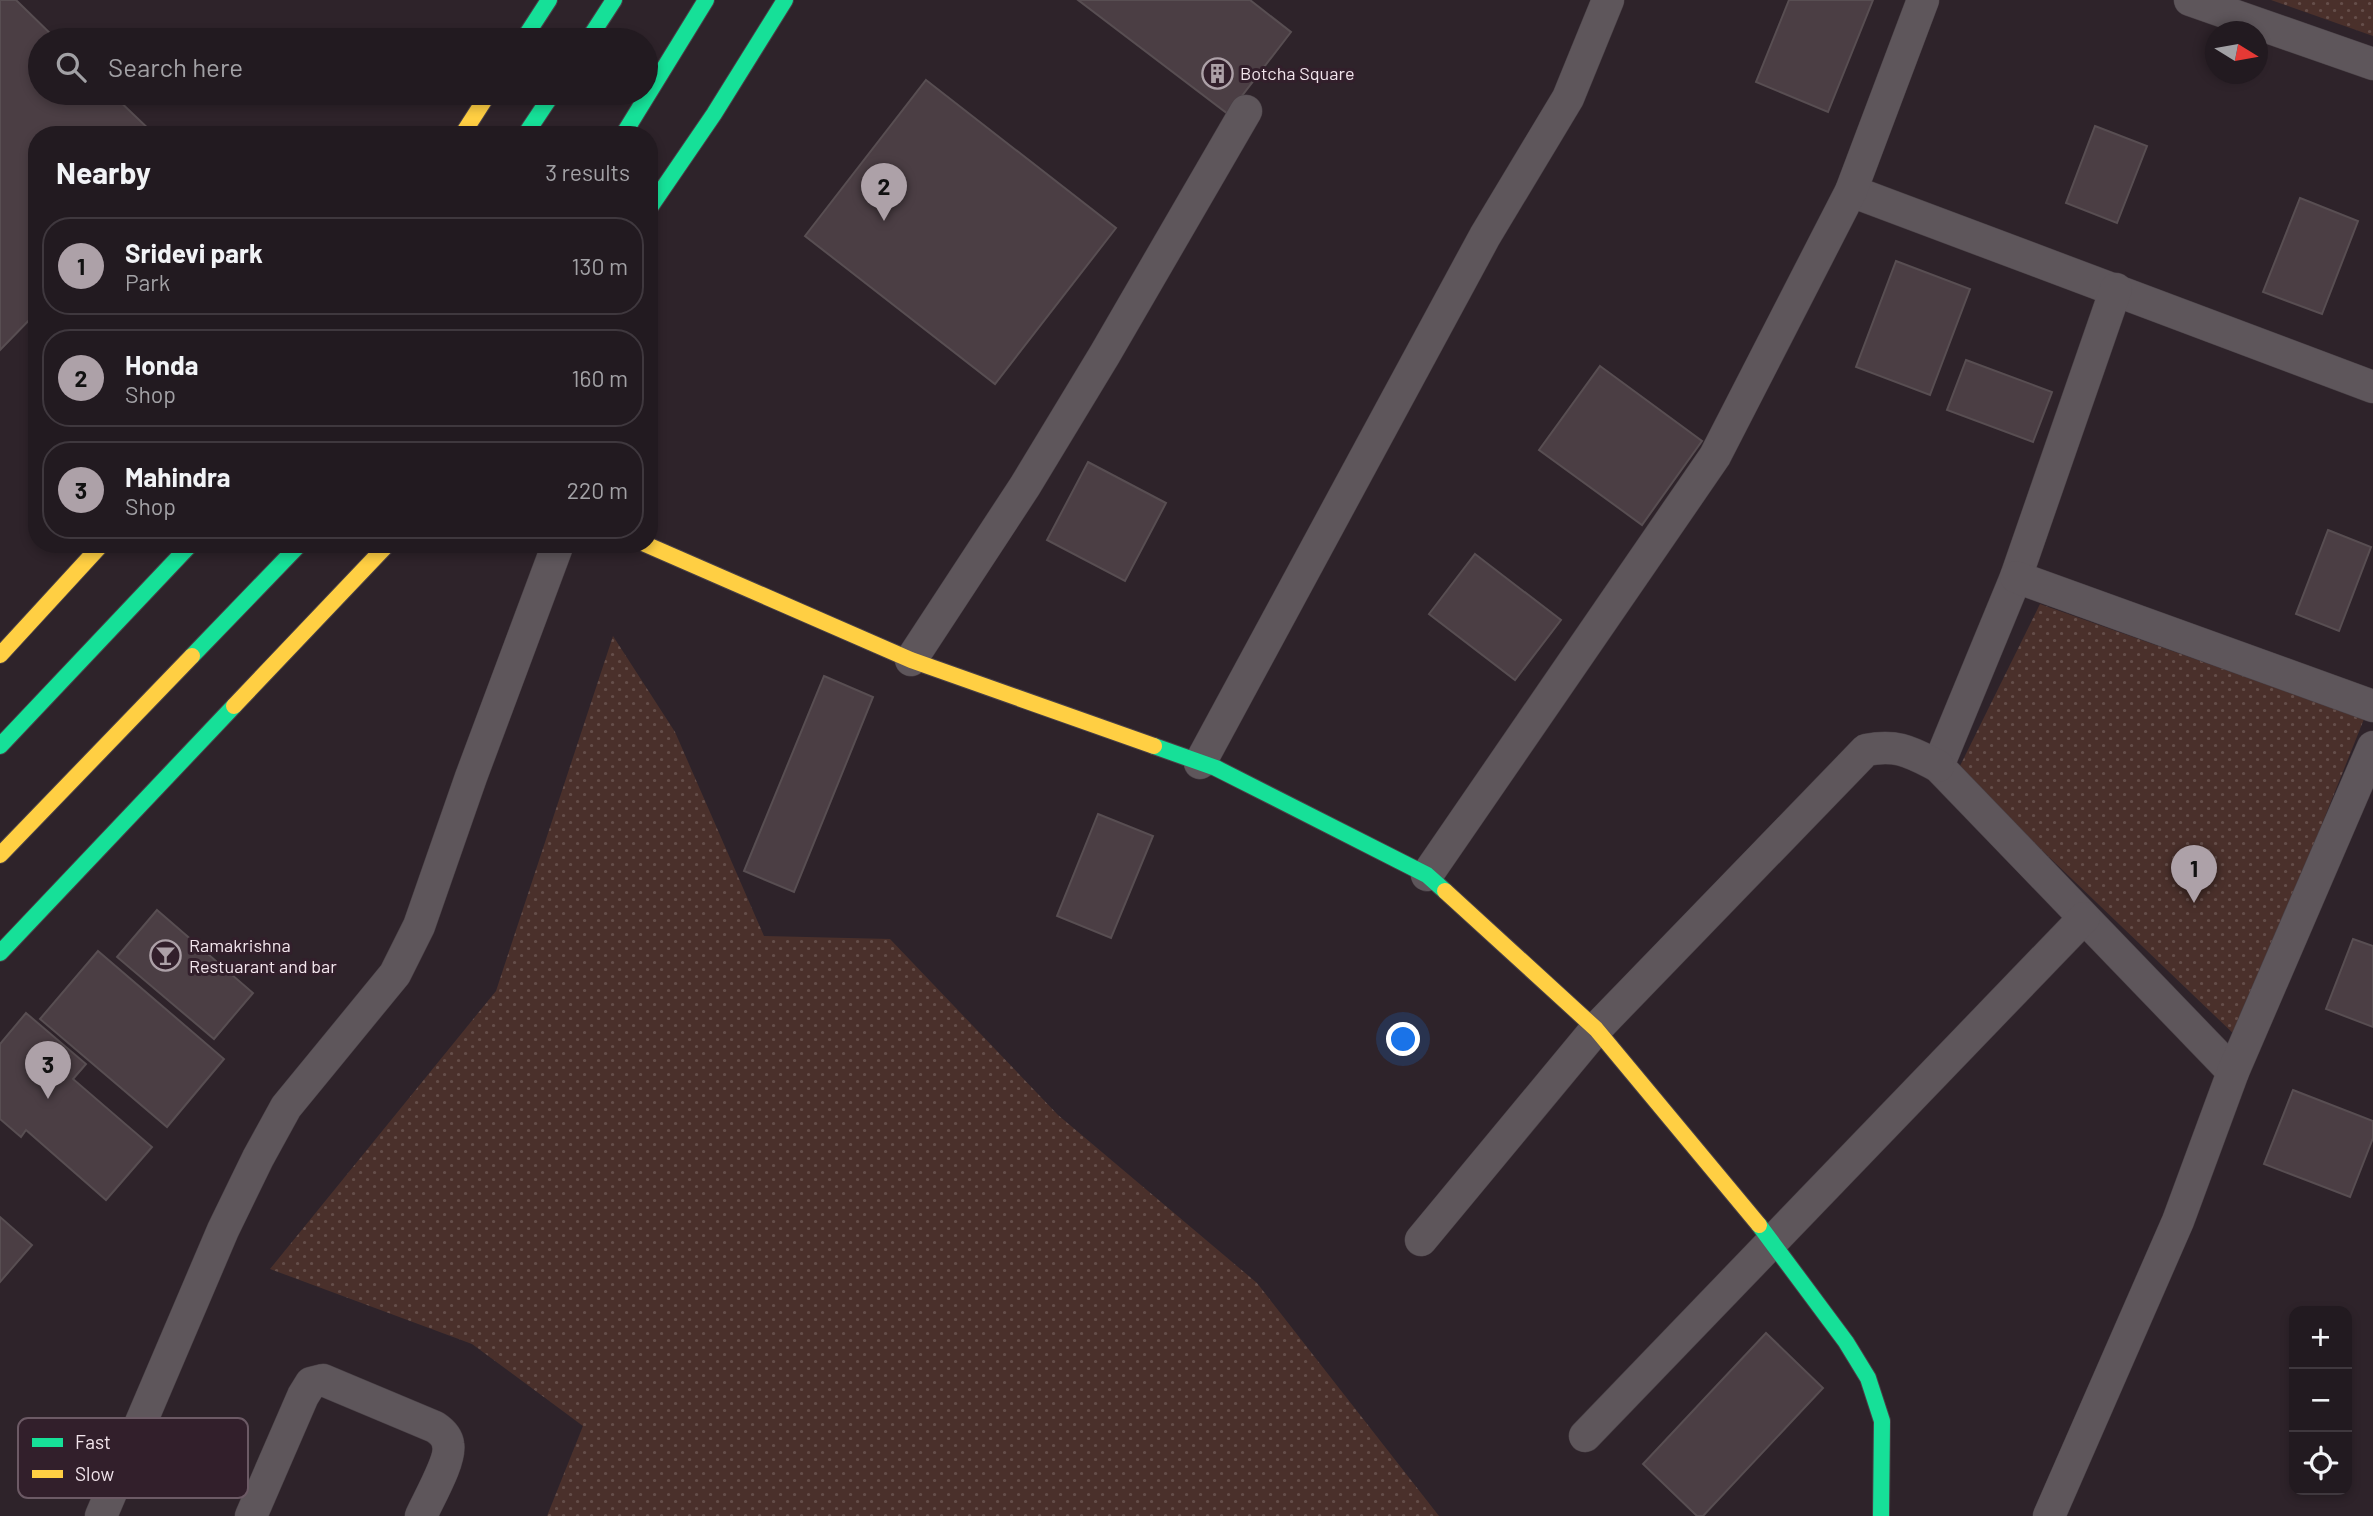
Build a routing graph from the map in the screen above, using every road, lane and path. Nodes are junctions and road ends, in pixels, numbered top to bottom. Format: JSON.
{"nodes":[{"id":1,"x":549,"y":0,"type":"edge"},
{"id":2,"x":614,"y":0,"type":"edge"},
{"id":3,"x":706,"y":0,"type":"edge"},
{"id":4,"x":785,"y":0,"type":"edge"},
{"id":5,"x":1608,"y":0,"type":"edge"},
{"id":6,"x":1923,"y":0,"type":"edge"},
{"id":7,"x":2190,"y":0,"type":"edge"},
{"id":8,"x":2227,"y":6,"type":"edge"},
{"id":9,"x":531,"y":28,"type":"edge"},
{"id":10,"x":596,"y":28,"type":"edge"},
{"id":11,"x":2373,"y":64,"type":"edge"},
{"id":12,"x":658,"y":78,"type":"edge"},
{"id":13,"x":481,"y":105,"type":"edge"},
{"id":14,"x":545,"y":105,"type":"edge"},
{"id":15,"x":641,"y":105,"type":"edge"},
{"id":16,"x":1246,"y":111,"type":"dead end"},
{"id":17,"x":468,"y":126,"type":"edge"},
{"id":18,"x":531,"y":126,"type":"edge"},
{"id":19,"x":629,"y":126,"type":"edge"},
{"id":20,"x":1851,"y":191,"type":"junction"},
{"id":21,"x":658,"y":196,"type":"edge"},
{"id":22,"x":2116,"y":289,"type":"junction"},
{"id":23,"x":2373,"y":387,"type":"edge"},
{"id":24,"x":658,"y":550,"type":"edge"},
{"id":25,"x":94,"y":553,"type":"edge"},
{"id":26,"x":182,"y":553,"type":"edge"},
{"id":27,"x":291,"y":553,"type":"edge"},
{"id":28,"x":379,"y":553,"type":"edge"},
{"id":29,"x":555,"y":553,"type":"edge"},
{"id":30,"x":2016,"y":577,"type":"junction"},
{"id":31,"x":0,"y":655,"type":"edge"},
{"id":32,"x":911,"y":660,"type":"junction"},
{"id":33,"x":2373,"y":706,"type":"edge"},
{"id":34,"x":0,"y":746,"type":"edge"},
{"id":35,"x":2373,"y":747,"type":"edge"},
{"id":36,"x":1200,"y":763,"type":"junction"},
{"id":37,"x":1938,"y":766,"type":"junction"},
{"id":38,"x":0,"y":855,"type":"edge"},
{"id":39,"x":1427,"y":875,"type":"junction"},
{"id":40,"x":2084,"y":918,"type":"junction"},
{"id":41,"x":0,"y":953,"type":"edge"},
{"id":42,"x":1596,"y":1029,"type":"junction"},
{"id":43,"x":2233,"y":1072,"type":"junction"},
{"id":44,"x":1422,"y":1240,"type":"dead end"},
{"id":45,"x":1772,"y":1241,"type":"junction"},
{"id":46,"x":143,"y":1418,"type":"edge"},
{"id":47,"x":1585,"y":1436,"type":"dead end"},
{"id":48,"x":109,"y":1498,"type":"edge"},
{"id":49,"x":101,"y":1516,"type":"edge"},
{"id":50,"x":251,"y":1516,"type":"edge"},
{"id":51,"x":421,"y":1516,"type":"edge"},
{"id":52,"x":1881,"y":1516,"type":"edge"},
{"id":53,"x":2049,"y":1516,"type":"edge"}],
"edges":[{"from":1,"to":9,"type":"street"},
{"from":2,"to":10,"type":"street"},
{"from":3,"to":12,"type":"street"},
{"from":4,"to":21,"type":"street"},
{"from":5,"to":36,"type":"street"},
{"from":6,"to":20,"type":"street"},
{"from":7,"to":8,"type":"street"},
{"from":8,"to":11,"type":"street"},
{"from":13,"to":17,"type":"street"},
{"from":14,"to":18,"type":"street"},
{"from":15,"to":19,"type":"street"},
{"from":16,"to":32,"type":"street"},
{"from":20,"to":22,"type":"street"},
{"from":20,"to":39,"type":"street"},
{"from":22,"to":23,"type":"street"},
{"from":22,"to":30,"type":"street"},
{"from":24,"to":32,"type":"street"},
{"from":25,"to":31,"type":"street"},
{"from":26,"to":34,"type":"street"},
{"from":27,"to":38,"type":"street"},
{"from":28,"to":41,"type":"street"},
{"from":29,"to":46,"type":"street"},
{"from":30,"to":33,"type":"street"},
{"from":30,"to":37,"type":"street"},
{"from":32,"to":36,"type":"street"},
{"from":35,"to":43,"type":"street"},
{"from":36,"to":39,"type":"street"},
{"from":37,"to":40,"type":"street"},
{"from":37,"to":42,"type":"street"},
{"from":39,"to":42,"type":"street"},
{"from":40,"to":43,"type":"street"},
{"from":40,"to":45,"type":"street"},
{"from":42,"to":44,"type":"street"},
{"from":42,"to":45,"type":"street"},
{"from":43,"to":53,"type":"street"},
{"from":45,"to":47,"type":"street"},
{"from":45,"to":52,"type":"street"},
{"from":48,"to":49,"type":"street"},
{"from":50,"to":51,"type":"street"}]}
